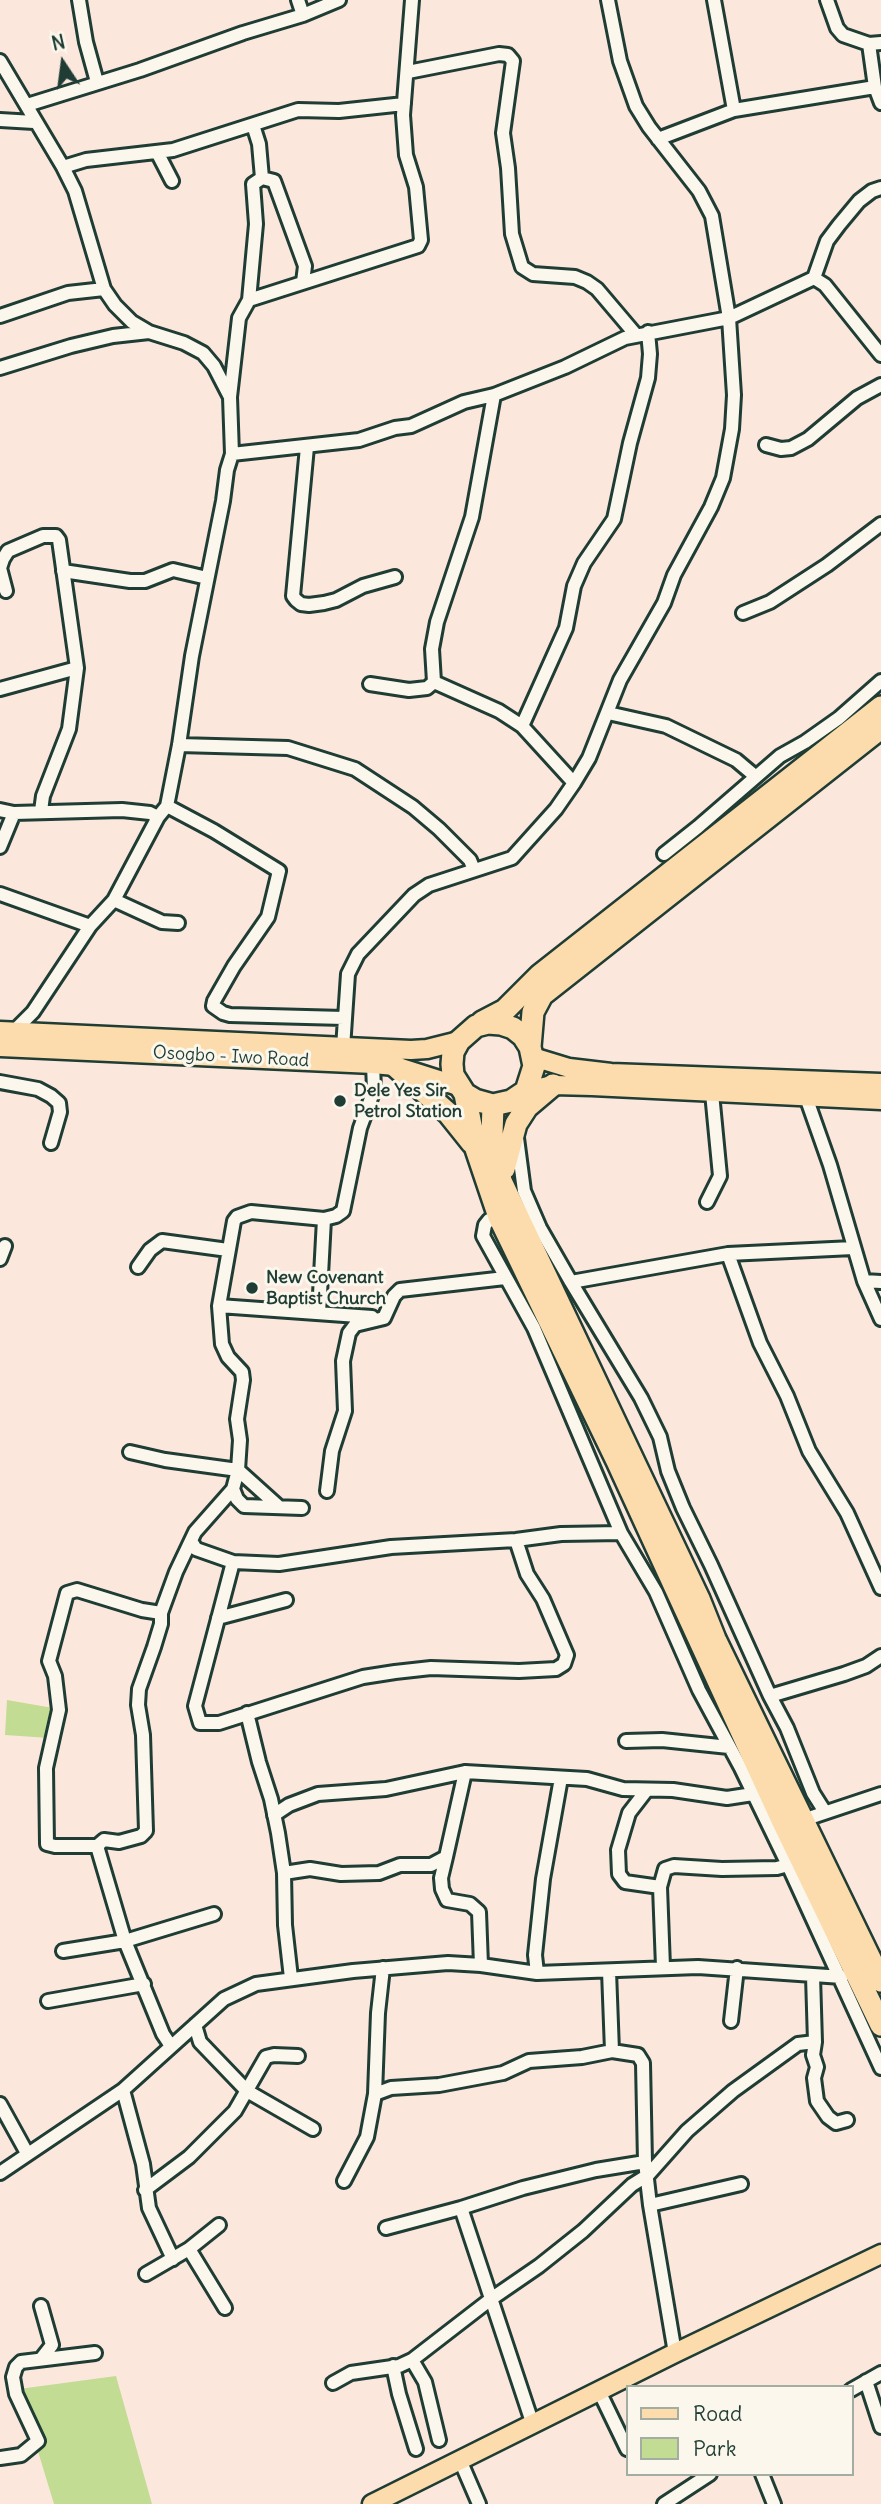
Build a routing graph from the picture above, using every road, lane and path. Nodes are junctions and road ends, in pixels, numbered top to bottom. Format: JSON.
{"nodes":[{"id":1,"x":79,"y":0,"type":"edge"},
{"id":2,"x":298,"y":0,"type":"edge"},
{"id":3,"x":339,"y":0,"type":"edge"},
{"id":4,"x":412,"y":0,"type":"edge"},
{"id":5,"x":608,"y":0,"type":"edge"},
{"id":6,"x":714,"y":0,"type":"edge"},
{"id":7,"x":827,"y":0,"type":"edge"},
{"id":8,"x":303,"y":15,"type":"junction"},
{"id":9,"x":875,"y":43,"type":"edge"},
{"id":10,"x":0,"y":61,"type":"edge"},
{"id":11,"x":408,"y":72,"type":"junction"},
{"id":12,"x":97,"y":82,"type":"junction"},
{"id":13,"x":875,"y":87,"type":"junction"},
{"id":14,"x":881,"y":103,"type":"edge"},
{"id":15,"x":404,"y":104,"type":"junction"},
{"id":16,"x":27,"y":105,"type":"junction"},
{"id":17,"x":734,"y":110,"type":"junction"},
{"id":18,"x":0,"y":120,"type":"edge"},
{"id":19,"x":34,"y":122,"type":"junction"},
{"id":20,"x":253,"y":125,"type":"junction"},
{"id":21,"x":658,"y":139,"type":"junction"},
{"id":22,"x":157,"y":152,"type":"junction"},
{"id":23,"x":64,"y":167,"type":"junction"},
{"id":24,"x":262,"y":177,"type":"junction"},
{"id":25,"x":173,"y":181,"type":"dead end"},
{"id":26,"x":881,"y":188,"type":"edge"},
{"id":27,"x":814,"y":278,"type":"junction"},
{"id":28,"x":303,"y":282,"type":"junction"},
{"id":29,"x":104,"y":289,"type":"junction"},
{"id":30,"x":250,"y":299,"type":"junction"},
{"id":31,"x":0,"y":316,"type":"edge"},
{"id":32,"x":729,"y":318,"type":"junction"},
{"id":33,"x":149,"y":332,"type":"junction"},
{"id":34,"x":642,"y":333,"type":"junction"},
{"id":35,"x":881,"y":355,"type":"edge"},
{"id":36,"x":0,"y":368,"type":"edge"},
{"id":37,"x":881,"y":385,"type":"edge"},
{"id":38,"x":494,"y":395,"type":"junction"},
{"id":39,"x":230,"y":397,"type":"junction"},
{"id":40,"x":766,"y":445,"type":"dead end"},
{"id":41,"x":307,"y":447,"type":"junction"},
{"id":42,"x":232,"y":454,"type":"junction"},
{"id":43,"x":881,"y":524,"type":"edge"},
{"id":44,"x":63,"y":572,"type":"junction"},
{"id":45,"x":395,"y":577,"type":"dead end"},
{"id":46,"x":207,"y":578,"type":"junction"},
{"id":47,"x":6,"y":591,"type":"dead end"},
{"id":48,"x":743,"y":613,"type":"dead end"},
{"id":49,"x":77,"y":668,"type":"junction"},
{"id":50,"x":881,"y":681,"type":"edge"},
{"id":51,"x":434,"y":682,"type":"junction"},
{"id":52,"x":370,"y":684,"type":"dead end"},
{"id":53,"x":0,"y":689,"type":"edge"},
{"id":54,"x":881,"y":707,"type":"edge"},
{"id":55,"x":610,"y":708,"type":"junction"},
{"id":56,"x":522,"y":726,"type":"junction"},
{"id":57,"x":881,"y":728,"type":"edge"},
{"id":58,"x":178,"y":745,"type":"junction"},
{"id":59,"x":755,"y":776,"type":"junction"},
{"id":60,"x":574,"y":783,"type":"junction"},
{"id":61,"x":167,"y":806,"type":"junction"},
{"id":62,"x":0,"y":810,"type":"edge"},
{"id":63,"x":41,"y":811,"type":"junction"},
{"id":64,"x":14,"y":813,"type":"junction"},
{"id":65,"x":158,"y":817,"type":"junction"},
{"id":66,"x":0,"y":847,"type":"edge"},
{"id":67,"x":664,"y":854,"type":"dead end"},
{"id":68,"x":474,"y":870,"type":"junction"},
{"id":69,"x":0,"y":894,"type":"edge"},
{"id":70,"x":114,"y":900,"type":"junction"},
{"id":71,"x":178,"y":923,"type":"dead end"},
{"id":72,"x":90,"y":926,"type":"junction"},
{"id":73,"x":344,"y":1018,"type":"junction"},
{"id":74,"x":476,"y":1026,"type":"junction"},
{"id":75,"x":7,"y":1031,"type":"edge"},
{"id":76,"x":458,"y":1041,"type":"junction"},
{"id":77,"x":0,"y":1046,"type":"edge"},
{"id":78,"x":343,"y":1048,"type":"junction"},
{"id":79,"x":532,"y":1052,"type":"junction"},
{"id":80,"x":373,"y":1064,"type":"junction"},
{"id":81,"x":395,"y":1066,"type":"junction"},
{"id":82,"x":0,"y":1082,"type":"edge"},
{"id":83,"x":881,"y":1083,"type":"edge"},
{"id":84,"x":553,"y":1085,"type":"junction"},
{"id":85,"x":462,"y":1090,"type":"junction"},
{"id":86,"x":526,"y":1091,"type":"junction"},
{"id":87,"x":712,"y":1093,"type":"junction"},
{"id":88,"x":806,"y":1097,"type":"junction"},
{"id":89,"x":881,"y":1100,"type":"edge"},
{"id":90,"x":493,"y":1105,"type":"junction"},
{"id":91,"x":516,"y":1124,"type":"junction"},
{"id":92,"x":51,"y":1143,"type":"dead end"},
{"id":93,"x":475,"y":1146,"type":"junction"},
{"id":94,"x":501,"y":1181,"type":"junction"},
{"id":95,"x":707,"y":1202,"type":"dead end"},
{"id":96,"x":499,"y":1217,"type":"junction"},
{"id":97,"x":324,"y":1219,"type":"junction"},
{"id":98,"x":5,"y":1246,"type":"dead end"},
{"id":99,"x":853,"y":1248,"type":"junction"},
{"id":100,"x":228,"y":1250,"type":"junction"},
{"id":101,"x":728,"y":1254,"type":"junction"},
{"id":102,"x":0,"y":1259,"type":"edge"},
{"id":103,"x":138,"y":1267,"type":"dead end"},
{"id":104,"x":505,"y":1278,"type":"junction"},
{"id":105,"x":864,"y":1281,"type":"junction"},
{"id":106,"x":571,"y":1282,"type":"junction"},
{"id":107,"x":881,"y":1282,"type":"edge"},
{"id":108,"x":219,"y":1306,"type":"junction"},
{"id":109,"x":319,"y":1313,"type":"junction"},
{"id":110,"x":384,"y":1318,"type":"junction"},
{"id":111,"x":881,"y":1319,"type":"edge"},
{"id":112,"x":130,"y":1452,"type":"dead end"},
{"id":113,"x":617,"y":1461,"type":"junction"},
{"id":114,"x":238,"y":1470,"type":"junction"},
{"id":115,"x":595,"y":1472,"type":"junction"},
{"id":116,"x":233,"y":1489,"type":"junction"},
{"id":117,"x":327,"y":1491,"type":"dead end"},
{"id":118,"x":278,"y":1506,"type":"junction"},
{"id":119,"x":302,"y":1508,"type":"dead end"},
{"id":120,"x":621,"y":1533,"type":"junction"},
{"id":121,"x":516,"y":1540,"type":"junction"},
{"id":122,"x":194,"y":1541,"type":"junction"},
{"id":123,"x":233,"y":1562,"type":"junction"},
{"id":124,"x":881,"y":1588,"type":"edge"},
{"id":125,"x":286,"y":1600,"type":"dead end"},
{"id":126,"x":691,"y":1603,"type":"junction"},
{"id":127,"x":161,"y":1613,"type":"junction"},
{"id":128,"x":218,"y":1618,"type":"junction"},
{"id":129,"x":881,"y":1656,"type":"edge"},
{"id":130,"x":770,"y":1696,"type":"junction"},
{"id":131,"x":247,"y":1713,"type":"junction"},
{"id":132,"x":626,"y":1741,"type":"dead end"},
{"id":133,"x":729,"y":1747,"type":"junction"},
{"id":134,"x":748,"y":1766,"type":"junction"},
{"id":135,"x":465,"y":1772,"type":"junction"},
{"id":136,"x":561,"y":1778,"type":"junction"},
{"id":137,"x":646,"y":1791,"type":"junction"},
{"id":138,"x":753,"y":1794,"type":"junction"},
{"id":139,"x":881,"y":1794,"type":"edge"},
{"id":140,"x":825,"y":1812,"type":"junction"},
{"id":141,"x":274,"y":1815,"type":"junction"},
{"id":142,"x":803,"y":1820,"type":"junction"},
{"id":143,"x":97,"y":1846,"type":"junction"},
{"id":144,"x":446,"y":1857,"type":"junction"},
{"id":145,"x":788,"y":1865,"type":"junction"},
{"id":146,"x":284,"y":1873,"type":"junction"},
{"id":147,"x":660,"y":1887,"type":"junction"},
{"id":148,"x":214,"y":1914,"type":"dead end"},
{"id":149,"x":125,"y":1941,"type":"junction"},
{"id":150,"x":64,"y":1951,"type":"dead end"},
{"id":151,"x":481,"y":1965,"type":"junction"},
{"id":152,"x":663,"y":1967,"type":"junction"},
{"id":153,"x":383,"y":1968,"type":"junction"},
{"id":154,"x":737,"y":1968,"type":"junction"},
{"id":155,"x":609,"y":1970,"type":"junction"},
{"id":156,"x":537,"y":1973,"type":"junction"},
{"id":157,"x":866,"y":1974,"type":"edge"},
{"id":158,"x":813,"y":1976,"type":"junction"},
{"id":159,"x":291,"y":1978,"type":"junction"},
{"id":160,"x":144,"y":1984,"type":"junction"},
{"id":161,"x":48,"y":2001,"type":"dead end"},
{"id":162,"x":731,"y":2021,"type":"dead end"},
{"id":163,"x":195,"y":2025,"type":"junction"},
{"id":164,"x":881,"y":2025,"type":"edge"},
{"id":165,"x":815,"y":2042,"type":"junction"},
{"id":166,"x":171,"y":2046,"type":"junction"},
{"id":167,"x":612,"y":2051,"type":"junction"},
{"id":168,"x":298,"y":2056,"type":"dead end"},
{"id":169,"x":881,"y":2068,"type":"edge"},
{"id":170,"x":376,"y":2071,"type":"junction"},
{"id":171,"x":391,"y":2088,"type":"junction"},
{"id":172,"x":123,"y":2090,"type":"junction"},
{"id":173,"x":247,"y":2091,"type":"junction"},
{"id":174,"x":375,"y":2094,"type":"junction"},
{"id":175,"x":0,"y":2104,"type":"edge"},
{"id":176,"x":847,"y":2120,"type":"dead end"},
{"id":177,"x":313,"y":2129,"type":"dead end"},
{"id":178,"x":27,"y":2154,"type":"junction"},
{"id":179,"x":645,"y":2162,"type":"junction"},
{"id":180,"x":0,"y":2173,"type":"edge"},
{"id":181,"x":648,"y":2175,"type":"junction"},
{"id":182,"x":344,"y":2181,"type":"dead end"},
{"id":183,"x":741,"y":2184,"type":"dead end"},
{"id":184,"x":145,"y":2190,"type":"junction"},
{"id":185,"x":650,"y":2205,"type":"junction"},
{"id":186,"x":461,"y":2208,"type":"junction"},
{"id":187,"x":219,"y":2225,"type":"dead end"},
{"id":188,"x":386,"y":2228,"type":"dead end"},
{"id":189,"x":189,"y":2249,"type":"junction"},
{"id":190,"x":881,"y":2254,"type":"edge"},
{"id":191,"x":173,"y":2259,"type":"junction"},
{"id":192,"x":146,"y":2274,"type":"dead end"},
{"id":193,"x":491,"y":2299,"type":"junction"},
{"id":194,"x":41,"y":2306,"type":"dead end"},
{"id":195,"x":225,"y":2308,"type":"dead end"},
{"id":196,"x":675,"y":2353,"type":"junction"},
{"id":197,"x":95,"y":2354,"type":"dead end"},
{"id":198,"x":41,"y":2359,"type":"junction"},
{"id":199,"x":412,"y":2360,"type":"junction"},
{"id":200,"x":393,"y":2367,"type":"junction"},
{"id":201,"x":881,"y":2373,"type":"edge"},
{"id":202,"x":866,"y":2381,"type":"junction"},
{"id":203,"x":332,"y":2383,"type":"dead end"},
{"id":204,"x":853,"y":2389,"type":"edge"},
{"id":205,"x":599,"y":2391,"type":"junction"},
{"id":206,"x":533,"y":2425,"type":"junction"},
{"id":207,"x":881,"y":2427,"type":"edge"},
{"id":208,"x":439,"y":2440,"type":"dead end"},
{"id":209,"x":626,"y":2447,"type":"edge"},
{"id":210,"x":416,"y":2449,"type":"dead end"},
{"id":211,"x":0,"y":2458,"type":"edge"},
{"id":212,"x":460,"y":2460,"type":"junction"},
{"id":213,"x":707,"y":2476,"type":"edge"},
{"id":214,"x":763,"y":2476,"type":"edge"},
{"id":215,"x":372,"y":2504,"type":"edge"},
{"id":216,"x":480,"y":2504,"type":"edge"},
{"id":217,"x":664,"y":2504,"type":"edge"},
{"id":218,"x":774,"y":2504,"type":"edge"}],
"edges":[{"from":1,"to":12,"type":"street"},
{"from":2,"to":8,"type":"street"},
{"from":3,"to":8,"type":"street"},
{"from":4,"to":11,"type":"street"},
{"from":5,"to":21,"type":"street"},
{"from":6,"to":17,"type":"street"},
{"from":7,"to":9,"type":"street"},
{"from":8,"to":12,"type":"street"},
{"from":9,"to":13,"type":"street"},
{"from":10,"to":16,"type":"street"},
{"from":11,"to":15,"type":"street"},
{"from":11,"to":34,"type":"street"},
{"from":12,"to":16,"type":"street"},
{"from":13,"to":14,"type":"street"},
{"from":13,"to":17,"type":"street"},
{"from":15,"to":20,"type":"street"},
{"from":15,"to":28,"type":"street"},
{"from":16,"to":19,"type":"street"},
{"from":17,"to":21,"type":"street"},
{"from":18,"to":19,"type":"street"},
{"from":19,"to":23,"type":"street"},
{"from":20,"to":22,"type":"street"},
{"from":20,"to":24,"type":"street"},
{"from":21,"to":32,"type":"street"},
{"from":22,"to":23,"type":"street"},
{"from":22,"to":25,"type":"street"},
{"from":23,"to":29,"type":"street"},
{"from":24,"to":28,"type":"street"},
{"from":24,"to":30,"type":"street"},
{"from":26,"to":27,"type":"street"},
{"from":27,"to":32,"type":"street"},
{"from":27,"to":35,"type":"street"},
{"from":28,"to":30,"type":"street"},
{"from":29,"to":31,"type":"street"},
{"from":29,"to":33,"type":"street"},
{"from":30,"to":39,"type":"street"},
{"from":32,"to":34,"type":"street"},
{"from":32,"to":55,"type":"street"},
{"from":33,"to":36,"type":"street"},
{"from":33,"to":39,"type":"street"},
{"from":34,"to":38,"type":"street"},
{"from":34,"to":56,"type":"street"},
{"from":37,"to":40,"type":"street"},
{"from":38,"to":41,"type":"street"},
{"from":38,"to":51,"type":"street"},
{"from":39,"to":42,"type":"street"},
{"from":41,"to":42,"type":"street"},
{"from":41,"to":45,"type":"street"},
{"from":42,"to":46,"type":"street"},
{"from":43,"to":48,"type":"street"},
{"from":44,"to":46,"type":"street"},
{"from":44,"to":47,"type":"street"},
{"from":44,"to":49,"type":"street"},
{"from":46,"to":58,"type":"street"},
{"from":49,"to":53,"type":"street"},
{"from":49,"to":63,"type":"street"},
{"from":50,"to":59,"type":"street"},
{"from":51,"to":52,"type":"street"},
{"from":51,"to":56,"type":"street"},
{"from":54,"to":74,"type":"highway"},
{"from":55,"to":59,"type":"street"},
{"from":55,"to":60,"type":"street"},
{"from":56,"to":60,"type":"street"},
{"from":57,"to":79,"type":"highway"},
{"from":58,"to":61,"type":"street"},
{"from":58,"to":68,"type":"street"},
{"from":59,"to":67,"type":"street"},
{"from":60,"to":68,"type":"street"},
{"from":61,"to":65,"type":"street"},
{"from":61,"to":73,"type":"street"},
{"from":62,"to":64,"type":"street"},
{"from":63,"to":64,"type":"street"},
{"from":63,"to":65,"type":"street"},
{"from":64,"to":66,"type":"street"},
{"from":65,"to":70,"type":"street"},
{"from":68,"to":73,"type":"street"},
{"from":69,"to":72,"type":"street"},
{"from":70,"to":71,"type":"street"},
{"from":70,"to":72,"type":"street"},
{"from":72,"to":75,"type":"street"},
{"from":73,"to":78,"type":"street"},
{"from":74,"to":76,"type":"highway"},
{"from":74,"to":79,"type":"highway"},
{"from":75,"to":78,"type":"main road","name":"Osogbo - Iwo Road"},
{"from":76,"to":78,"type":"main road","name":"Osogbo - Iwo Road"},
{"from":76,"to":85,"type":"highway"},
{"from":77,"to":80,"type":"main road","name":"Osogbo - Iwo Road"},
{"from":79,"to":83,"type":"main road"},
{"from":79,"to":86,"type":"highway"},
{"from":80,"to":81,"type":"main road","name":"Osogbo - Iwo Road"},
{"from":80,"to":97,"type":"street"},
{"from":81,"to":85,"type":"main road","name":"Osogbo - Iwo Road"},
{"from":81,"to":93,"type":"highway"},
{"from":82,"to":92,"type":"street"},
{"from":84,"to":86,"type":"main road"},
{"from":84,"to":87,"type":"main road"},
{"from":84,"to":91,"type":"highway"},
{"from":85,"to":90,"type":"highway"},
{"from":85,"to":93,"type":"highway"},
{"from":86,"to":90,"type":"highway"},
{"from":87,"to":88,"type":"main road"},
{"from":87,"to":95,"type":"street"},
{"from":88,"to":89,"type":"main road"},
{"from":88,"to":99,"type":"street"},
{"from":90,"to":94,"type":"highway"},
{"from":91,"to":94,"type":"highway"},
{"from":91,"to":106,"type":"street"},
{"from":93,"to":96,"type":"highway"},
{"from":94,"to":126,"type":"highway"},
{"from":96,"to":104,"type":"street"},
{"from":96,"to":113,"type":"highway"},
{"from":97,"to":100,"type":"street"},
{"from":97,"to":109,"type":"street"},
{"from":98,"to":102,"type":"street"},
{"from":99,"to":101,"type":"street"},
{"from":99,"to":105,"type":"street"},
{"from":100,"to":103,"type":"street"},
{"from":100,"to":108,"type":"street"},
{"from":101,"to":106,"type":"street"},
{"from":101,"to":124,"type":"street"},
{"from":104,"to":110,"type":"street"},
{"from":104,"to":115,"type":"street"},
{"from":105,"to":107,"type":"street"},
{"from":105,"to":111,"type":"street"},
{"from":106,"to":130,"type":"street"},
{"from":108,"to":109,"type":"street"},
{"from":108,"to":114,"type":"street"},
{"from":109,"to":110,"type":"street"},
{"from":110,"to":117,"type":"street"},
{"from":112,"to":114,"type":"street"},
{"from":113,"to":115,"type":"street"},
{"from":113,"to":126,"type":"highway"},
{"from":114,"to":116,"type":"street"},
{"from":114,"to":118,"type":"street"},
{"from":115,"to":120,"type":"street"},
{"from":116,"to":118,"type":"street"},
{"from":116,"to":122,"type":"street"},
{"from":118,"to":119,"type":"street"},
{"from":120,"to":121,"type":"street"},
{"from":120,"to":133,"type":"street"},
{"from":121,"to":123,"type":"street"},
{"from":121,"to":131,"type":"street"},
{"from":122,"to":123,"type":"street"},
{"from":122,"to":127,"type":"street"},
{"from":123,"to":128,"type":"street"},
{"from":125,"to":128,"type":"street"},
{"from":126,"to":134,"type":"highway"},
{"from":126,"to":142,"type":"highway"},
{"from":127,"to":143,"type":"street"},
{"from":127,"to":143,"type":"street"},
{"from":128,"to":131,"type":"street"},
{"from":129,"to":130,"type":"street"},
{"from":130,"to":140,"type":"street"},
{"from":131,"to":141,"type":"street"},
{"from":132,"to":133,"type":"street"},
{"from":133,"to":134,"type":"street"},
{"from":134,"to":138,"type":"street"},
{"from":134,"to":157,"type":"highway"},
{"from":135,"to":136,"type":"street"},
{"from":135,"to":141,"type":"street"},
{"from":135,"to":144,"type":"street"},
{"from":136,"to":137,"type":"street"},
{"from":136,"to":156,"type":"street"},
{"from":137,"to":138,"type":"street"},
{"from":137,"to":147,"type":"street"},
{"from":138,"to":145,"type":"street"},
{"from":139,"to":140,"type":"street"},
{"from":140,"to":142,"type":"street"},
{"from":141,"to":146,"type":"street"},
{"from":142,"to":157,"type":"highway"},
{"from":143,"to":149,"type":"street"},
{"from":144,"to":146,"type":"street"},
{"from":144,"to":151,"type":"street"},
{"from":145,"to":147,"type":"street"},
{"from":145,"to":157,"type":"street"},
{"from":146,"to":159,"type":"street"},
{"from":147,"to":152,"type":"street"},
{"from":148,"to":149,"type":"street"},
{"from":149,"to":150,"type":"street"},
{"from":149,"to":160,"type":"street"},
{"from":151,"to":153,"type":"street"},
{"from":151,"to":156,"type":"street"},
{"from":152,"to":154,"type":"street"},
{"from":152,"to":155,"type":"street"},
{"from":153,"to":159,"type":"street"},
{"from":153,"to":170,"type":"street"},
{"from":154,"to":158,"type":"street"},
{"from":154,"to":162,"type":"street"},
{"from":155,"to":156,"type":"street"},
{"from":155,"to":167,"type":"street"},
{"from":157,"to":158,"type":"street"},
{"from":157,"to":164,"type":"highway"},
{"from":157,"to":169,"type":"street"},
{"from":158,"to":165,"type":"street"},
{"from":159,"to":163,"type":"street"},
{"from":160,"to":161,"type":"street"},
{"from":160,"to":166,"type":"street"},
{"from":163,"to":166,"type":"street"},
{"from":163,"to":173,"type":"street"},
{"from":165,"to":176,"type":"street"},
{"from":165,"to":181,"type":"street"},
{"from":166,"to":172,"type":"street"},
{"from":167,"to":171,"type":"street"},
{"from":167,"to":179,"type":"street"},
{"from":168,"to":173,"type":"street"},
{"from":170,"to":171,"type":"street"},
{"from":170,"to":174,"type":"street"},
{"from":171,"to":174,"type":"street"},
{"from":172,"to":178,"type":"street"},
{"from":172,"to":184,"type":"street"},
{"from":173,"to":177,"type":"street"},
{"from":173,"to":184,"type":"street"},
{"from":174,"to":182,"type":"street"},
{"from":175,"to":178,"type":"street"},
{"from":178,"to":180,"type":"street"},
{"from":179,"to":181,"type":"street"},
{"from":179,"to":186,"type":"street"},
{"from":181,"to":185,"type":"street"},
{"from":181,"to":193,"type":"street"},
{"from":183,"to":185,"type":"street"},
{"from":184,"to":191,"type":"street"},
{"from":185,"to":196,"type":"street"},
{"from":186,"to":188,"type":"street"},
{"from":186,"to":193,"type":"street"},
{"from":187,"to":189,"type":"street"},
{"from":189,"to":191,"type":"street"},
{"from":189,"to":195,"type":"street"},
{"from":190,"to":196,"type":"main road"},
{"from":191,"to":192,"type":"street"},
{"from":193,"to":199,"type":"street"},
{"from":193,"to":206,"type":"street"},
{"from":194,"to":198,"type":"street"},
{"from":196,"to":205,"type":"main road"},
{"from":197,"to":198,"type":"street"},
{"from":198,"to":211,"type":"street"},
{"from":199,"to":200,"type":"street"},
{"from":199,"to":208,"type":"street"},
{"from":200,"to":203,"type":"street"},
{"from":200,"to":210,"type":"street"},
{"from":201,"to":202,"type":"street"},
{"from":202,"to":204,"type":"street"},
{"from":202,"to":207,"type":"street"},
{"from":205,"to":206,"type":"main road"},
{"from":205,"to":209,"type":"street"},
{"from":206,"to":212,"type":"main road"},
{"from":212,"to":215,"type":"main road"},
{"from":212,"to":216,"type":"street"},
{"from":213,"to":217,"type":"street"},
{"from":214,"to":218,"type":"street"}]}
